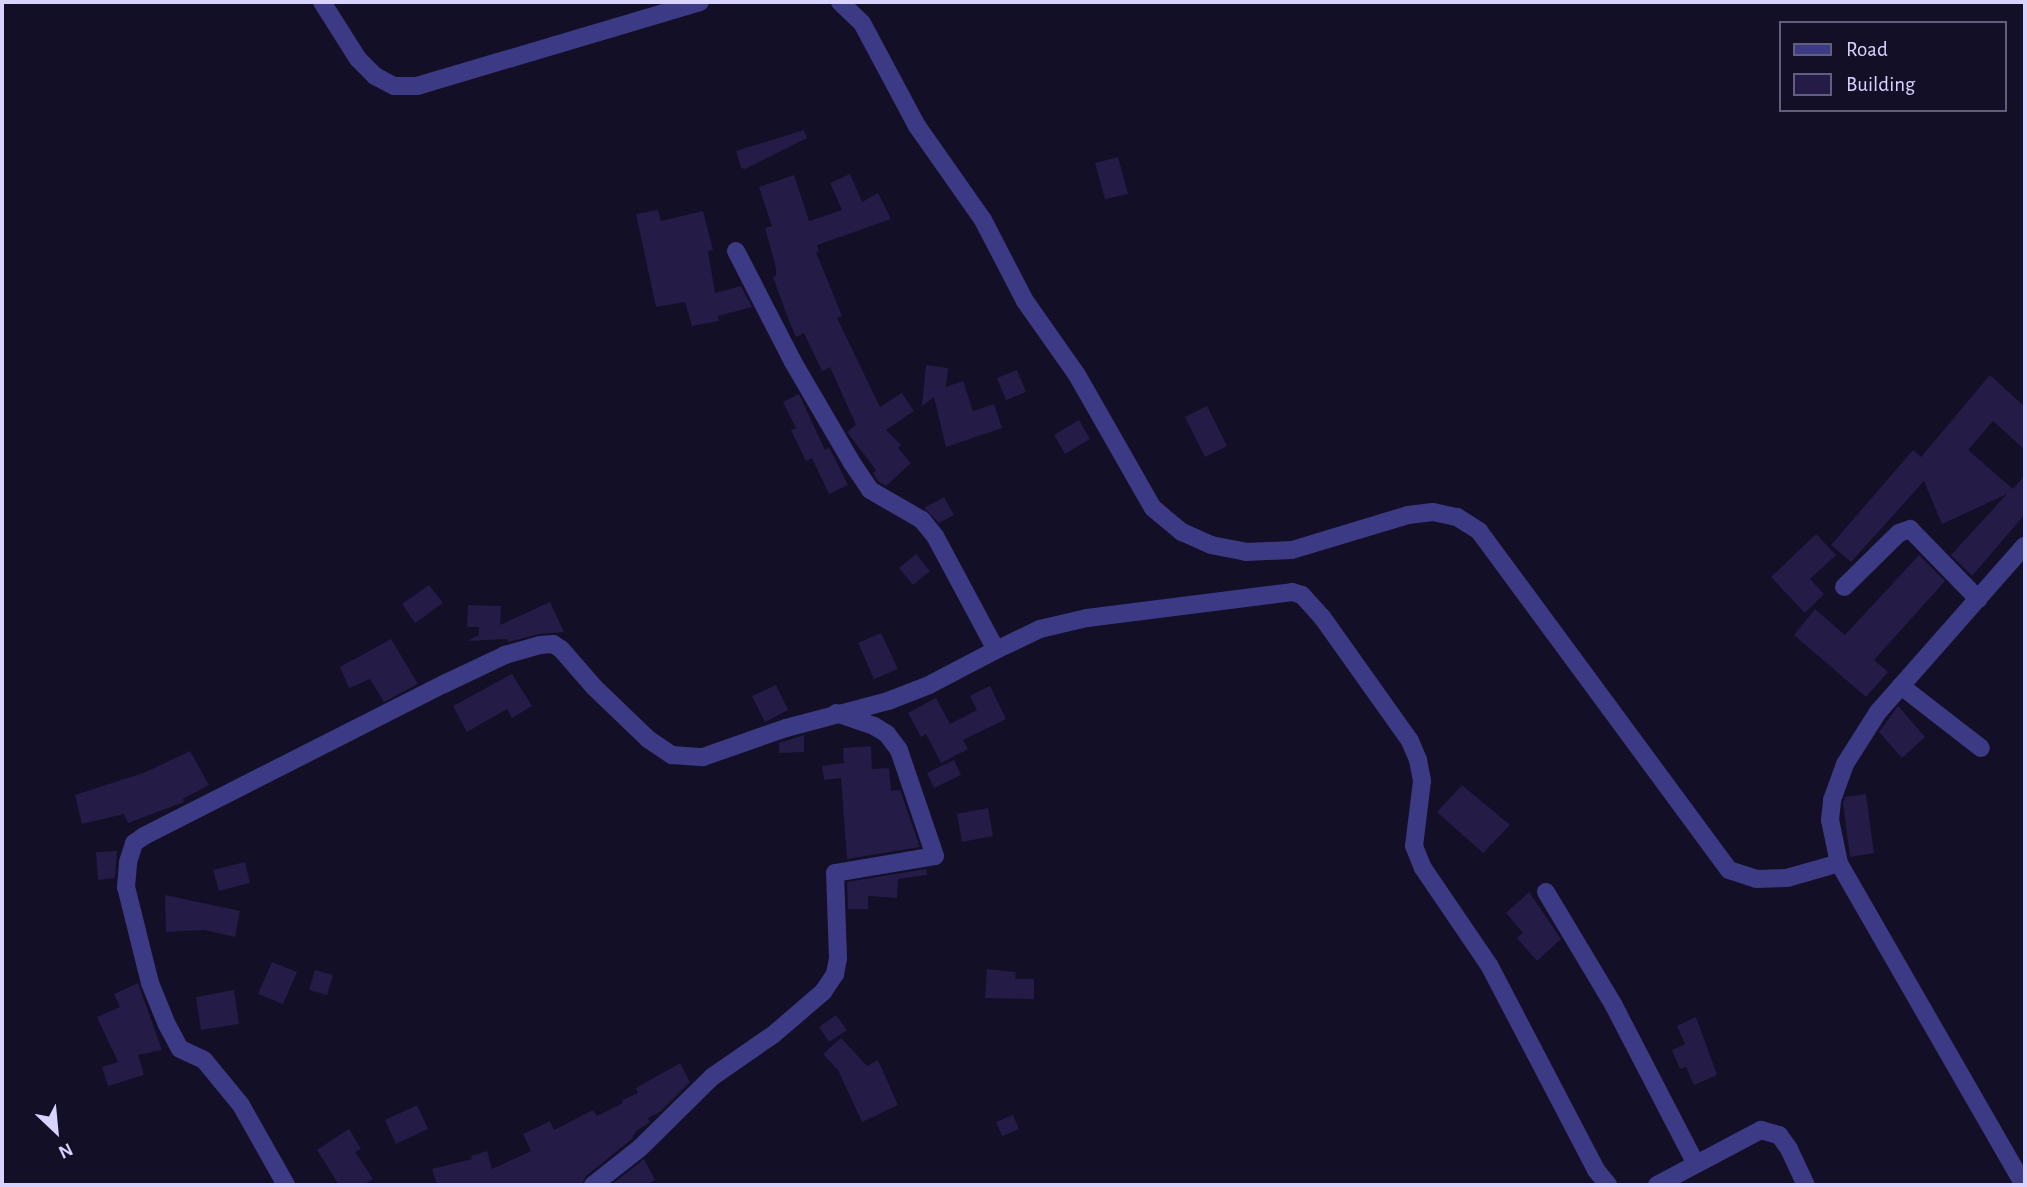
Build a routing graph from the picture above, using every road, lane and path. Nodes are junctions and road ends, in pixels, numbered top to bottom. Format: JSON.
{"nodes":[{"id":1,"x":322,"y":2,"type":"edge"},
{"id":2,"x":700,"y":2,"type":"edge"},
{"id":3,"x":840,"y":2,"type":"edge"},
{"id":4,"x":736,"y":251,"type":"dead end"},
{"id":5,"x":2025,"y":545,"type":"edge"},
{"id":6,"x":1844,"y":587,"type":"dead end"},
{"id":7,"x":1978,"y":599,"type":"junction"},
{"id":8,"x":996,"y":650,"type":"junction"},
{"id":9,"x":1901,"y":686,"type":"junction"},
{"id":10,"x":836,"y":713,"type":"junction"},
{"id":11,"x":1981,"y":748,"type":"dead end"},
{"id":12,"x":1839,"y":863,"type":"junction"},
{"id":13,"x":1546,"y":892,"type":"dead end"},
{"id":14,"x":1696,"y":1164,"type":"junction"},
{"id":15,"x":286,"y":1185,"type":"edge"},
{"id":16,"x":593,"y":1185,"type":"edge"},
{"id":17,"x":1608,"y":1185,"type":"edge"},
{"id":18,"x":1657,"y":1185,"type":"edge"},
{"id":19,"x":1806,"y":1185,"type":"edge"},
{"id":20,"x":2024,"y":1185,"type":"edge"}],
"edges":[{"from":1,"to":2,"type":"street"},
{"from":3,"to":12,"type":"street"},
{"from":4,"to":8,"type":"street"},
{"from":5,"to":7,"type":"street"},
{"from":6,"to":7,"type":"street"},
{"from":7,"to":9,"type":"street"},
{"from":8,"to":10,"type":"street"},
{"from":8,"to":17,"type":"street"},
{"from":9,"to":11,"type":"street"},
{"from":9,"to":12,"type":"street"},
{"from":10,"to":15,"type":"street"},
{"from":10,"to":16,"type":"street"},
{"from":12,"to":20,"type":"street"},
{"from":13,"to":14,"type":"street"},
{"from":14,"to":18,"type":"street"},
{"from":14,"to":19,"type":"street"}]}
